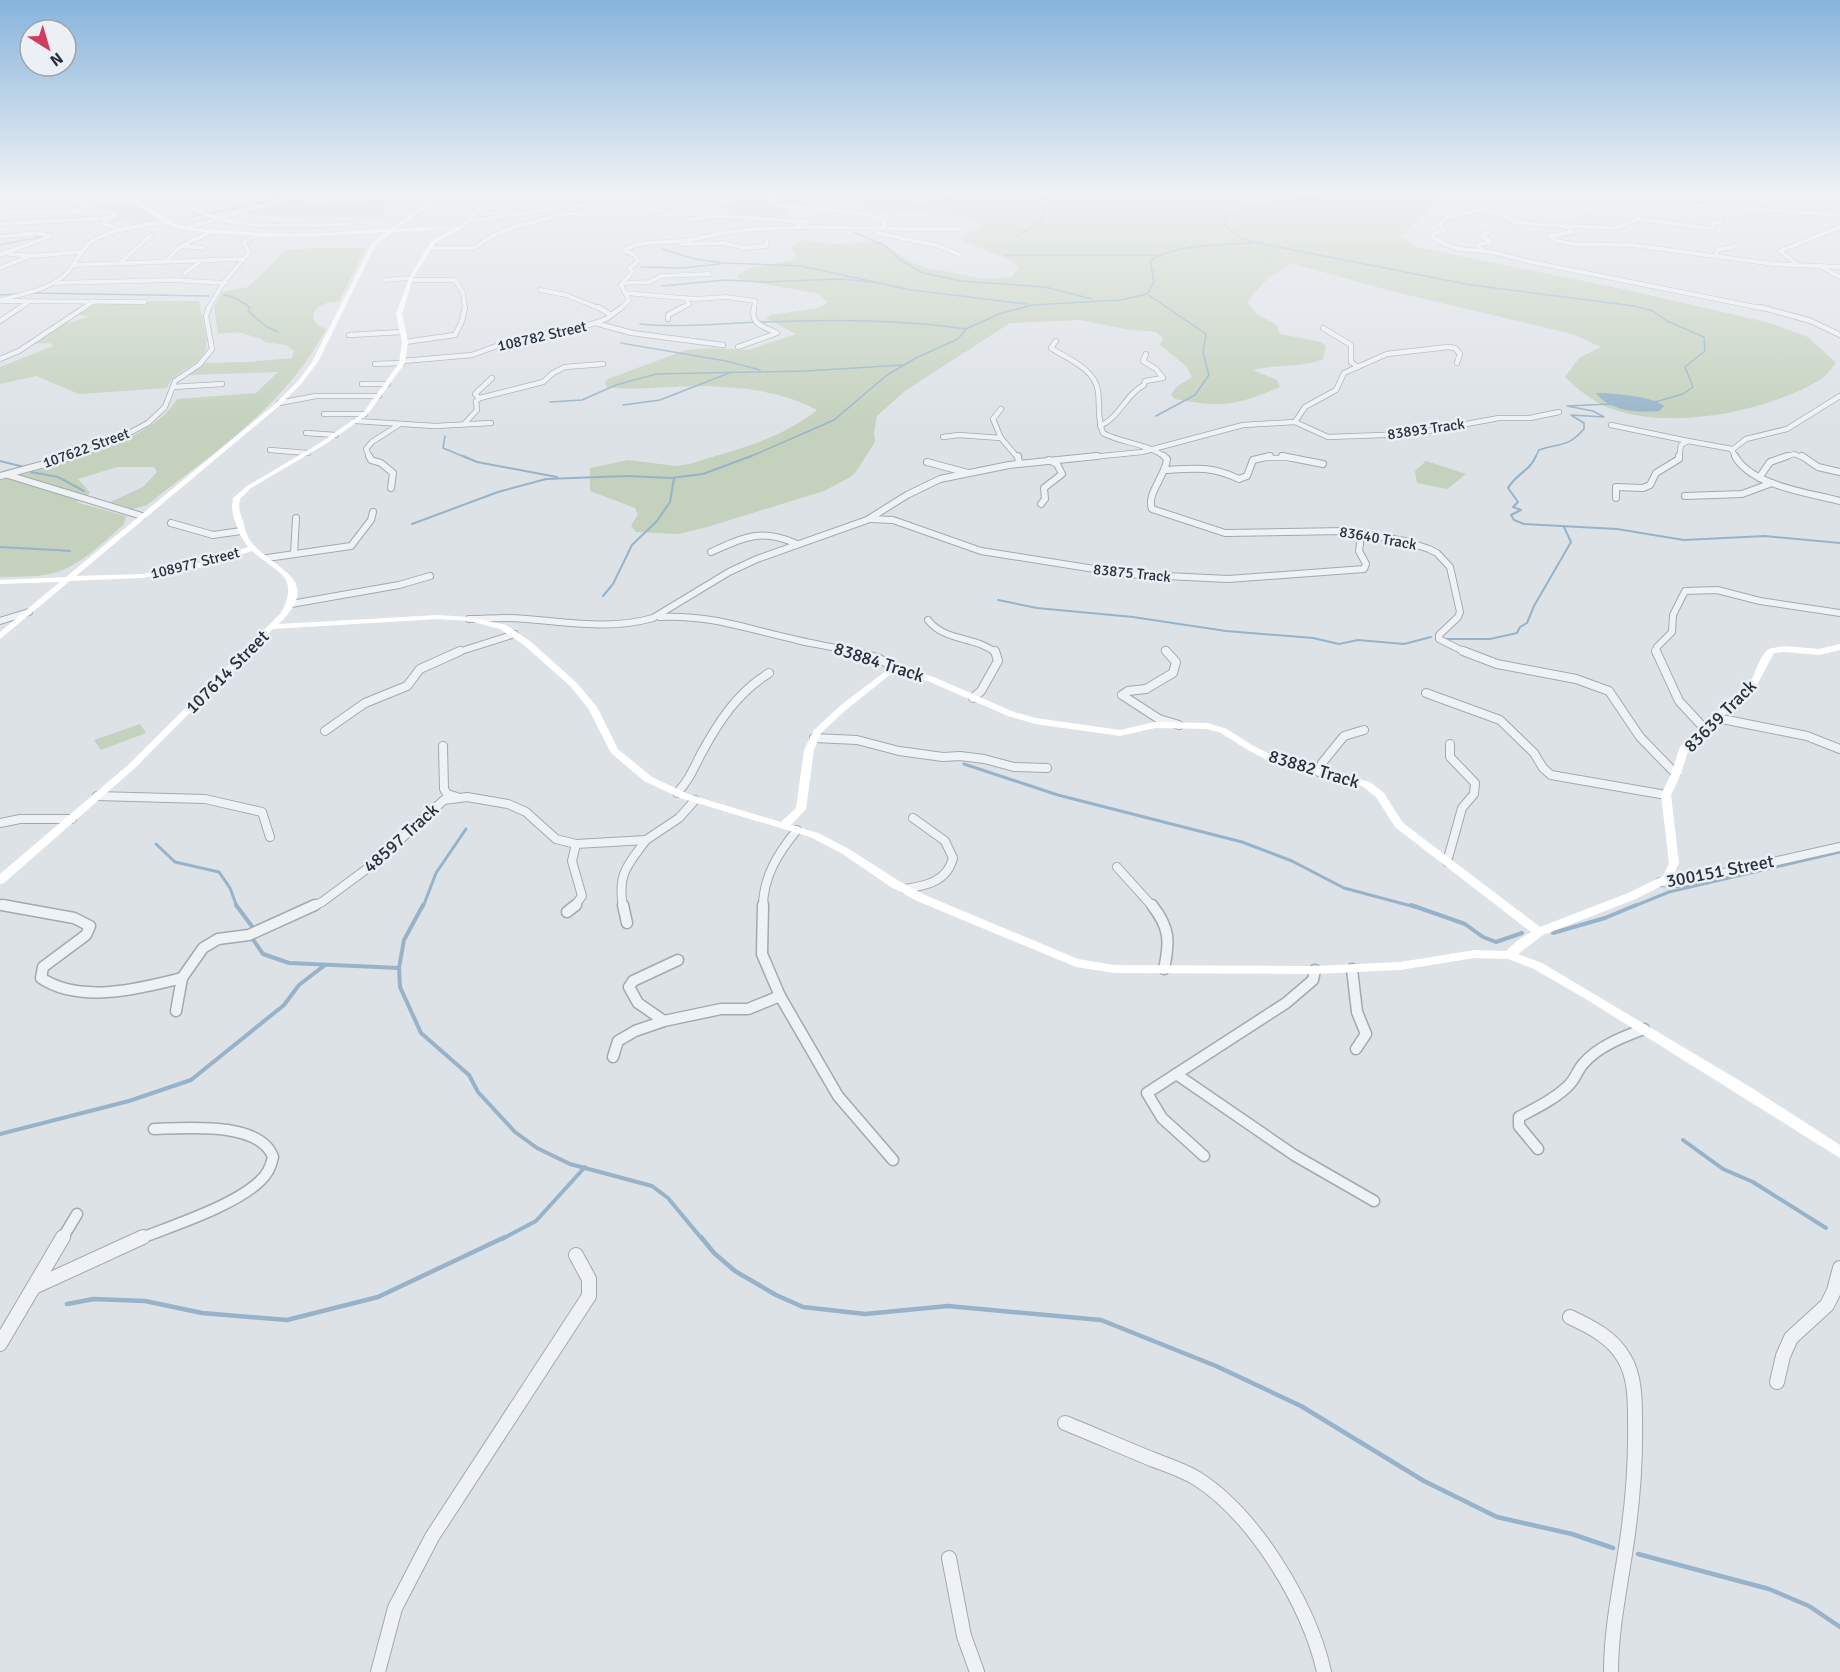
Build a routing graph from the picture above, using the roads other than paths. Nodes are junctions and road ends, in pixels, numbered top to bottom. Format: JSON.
{"nodes":[{"id":1,"x":67,"y":272,"type":"edge"},
{"id":2,"x":232,"y":272,"type":"edge"},
{"id":3,"x":360,"y":272,"type":"edge"},
{"id":4,"x":415,"y":272,"type":"edge"},
{"id":5,"x":632,"y":272,"type":"edge"},
{"id":6,"x":1584,"y":272,"type":"edge"},
{"id":7,"x":148,"y":273,"type":"dead end"},
{"id":8,"x":710,"y":274,"type":"dead end"},
{"id":9,"x":105,"y":276,"type":"dead end"},
{"id":10,"x":411,"y":279,"type":"junction"},
{"id":11,"x":384,"y":280,"type":"dead end"},
{"id":12,"x":137,"y":281,"type":"junction"},
{"id":13,"x":98,"y":282,"type":"junction"},
{"id":14,"x":225,"y":283,"type":"junction"},
{"id":15,"x":622,"y":283,"type":"junction"},
{"id":16,"x":50,"y":284,"type":"junction"},
{"id":17,"x":540,"y":290,"type":"dead end"},
{"id":18,"x":625,"y":293,"type":"junction"},
{"id":19,"x":685,"y":298,"type":"junction"},
{"id":20,"x":0,"y":300,"type":"edge"},
{"id":21,"x":95,"y":301,"type":"junction"},
{"id":22,"x":145,"y":302,"type":"dead end"},
{"id":23,"x":28,"y":303,"type":"junction"},
{"id":24,"x":611,"y":315,"type":"junction"},
{"id":25,"x":668,"y":319,"type":"dead end"},
{"id":26,"x":0,"y":321,"type":"edge"},
{"id":27,"x":595,"y":323,"type":"junction"},
{"id":28,"x":1323,"y":328,"type":"dead end"},
{"id":29,"x":402,"y":332,"type":"junction"},
{"id":30,"x":349,"y":335,"type":"dead end"},
{"id":31,"x":1840,"y":335,"type":"edge"},
{"id":32,"x":1056,"y":341,"type":"dead end"},
{"id":33,"x":405,"y":342,"type":"junction"},
{"id":34,"x":723,"y":345,"type":"dead end"},
{"id":35,"x":738,"y":347,"type":"dead end"},
{"id":36,"x":1146,"y":354,"type":"dead end"},
{"id":37,"x":0,"y":359,"type":"edge"},
{"id":38,"x":403,"y":362,"type":"junction"},
{"id":39,"x":1457,"y":363,"type":"dead end"},
{"id":40,"x":375,"y":364,"type":"dead end"},
{"id":41,"x":603,"y":364,"type":"dead end"},
{"id":42,"x":1358,"y":367,"type":"junction"},
{"id":43,"x":492,"y":378,"type":"dead end"},
{"id":44,"x":222,"y":384,"type":"dead end"},
{"id":45,"x":362,"y":384,"type":"dead end"},
{"id":46,"x":388,"y":384,"type":"junction"},
{"id":47,"x":173,"y":387,"type":"junction"},
{"id":48,"x":379,"y":396,"type":"junction"},
{"id":49,"x":1840,"y":396,"type":"edge"},
{"id":50,"x":477,"y":400,"type":"junction"},
{"id":51,"x":279,"y":403,"type":"junction"},
{"id":52,"x":1001,"y":409,"type":"dead end"},
{"id":53,"x":1559,"y":412,"type":"dead end"},
{"id":54,"x":324,"y":414,"type":"dead end"},
{"id":55,"x":365,"y":414,"type":"junction"},
{"id":56,"x":356,"y":421,"type":"junction"},
{"id":57,"x":1295,"y":422,"type":"junction"},
{"id":58,"x":465,"y":423,"type":"junction"},
{"id":59,"x":491,"y":423,"type":"dead end"},
{"id":60,"x":400,"y":424,"type":"junction"},
{"id":61,"x":1611,"y":425,"type":"dead end"},
{"id":62,"x":1100,"y":426,"type":"junction"},
{"id":63,"x":306,"y":433,"type":"dead end"},
{"id":64,"x":336,"y":435,"type":"junction"},
{"id":65,"x":943,"y":437,"type":"dead end"},
{"id":66,"x":1001,"y":438,"type":"junction"},
{"id":67,"x":1688,"y":441,"type":"junction"},
{"id":68,"x":1732,"y":449,"type":"junction"},
{"id":69,"x":270,"y":450,"type":"dead end"},
{"id":70,"x":1151,"y":450,"type":"junction"},
{"id":71,"x":308,"y":453,"type":"junction"},
{"id":72,"x":1048,"y":460,"type":"junction"},
{"id":73,"x":927,"y":462,"type":"dead end"},
{"id":74,"x":1020,"y":464,"type":"junction"},
{"id":75,"x":1323,"y":464,"type":"dead end"},
{"id":76,"x":1166,"y":470,"type":"junction"},
{"id":77,"x":1840,"y":472,"type":"edge"},
{"id":78,"x":968,"y":473,"type":"junction"},
{"id":79,"x":3,"y":475,"type":"edge"},
{"id":80,"x":1759,"y":478,"type":"junction"},
{"id":81,"x":1772,"y":483,"type":"junction"},
{"id":82,"x":390,"y":488,"type":"dead end"},
{"id":83,"x":1685,"y":496,"type":"dead end"},
{"id":84,"x":1616,"y":498,"type":"dead end"},
{"id":85,"x":1840,"y":501,"type":"edge"},
{"id":86,"x":1041,"y":504,"type":"dead end"},
{"id":87,"x":374,"y":512,"type":"dead end"},
{"id":88,"x":142,"y":516,"type":"junction"},
{"id":89,"x":296,"y":518,"type":"dead end"},
{"id":90,"x":867,"y":520,"type":"junction"},
{"id":91,"x":171,"y":523,"type":"dead end"},
{"id":92,"x":242,"y":531,"type":"junction"},
{"id":93,"x":1365,"y":535,"type":"junction"},
{"id":94,"x":797,"y":544,"type":"junction"},
{"id":95,"x":253,"y":548,"type":"junction"},
{"id":96,"x":711,"y":552,"type":"dead end"},
{"id":97,"x":294,"y":554,"type":"junction"},
{"id":98,"x":267,"y":558,"type":"junction"},
{"id":99,"x":430,"y":576,"type":"dead end"},
{"id":100,"x":66,"y":580,"type":"junction"},
{"id":101,"x":0,"y":582,"type":"edge"},
{"id":102,"x":291,"y":604,"type":"junction"},
{"id":103,"x":29,"y":612,"type":"junction"},
{"id":104,"x":1840,"y":613,"type":"edge"},
{"id":105,"x":653,"y":618,"type":"junction"},
{"id":106,"x":469,"y":619,"type":"junction"},
{"id":107,"x":928,"y":620,"type":"dead end"},
{"id":108,"x":0,"y":621,"type":"edge"},
{"id":109,"x":273,"y":627,"type":"junction"},
{"id":110,"x":515,"y":634,"type":"junction"},
{"id":111,"x":0,"y":636,"type":"edge"},
{"id":112,"x":1840,"y":647,"type":"edge"},
{"id":113,"x":1165,"y":650,"type":"dead end"},
{"id":114,"x":895,"y":667,"type":"junction"},
{"id":115,"x":769,"y":673,"type":"dead end"},
{"id":116,"x":1426,"y":693,"type":"dead end"},
{"id":117,"x":973,"y":698,"type":"junction"},
{"id":118,"x":1717,"y":717,"type":"junction"},
{"id":119,"x":1179,"y":725,"type":"junction"},
{"id":120,"x":1705,"y":729,"type":"junction"},
{"id":121,"x":1364,"y":730,"type":"dead end"},
{"id":122,"x":325,"y":731,"type":"dead end"},
{"id":123,"x":814,"y":738,"type":"junction"},
{"id":124,"x":1450,"y":744,"type":"dead end"},
{"id":125,"x":443,"y":746,"type":"dead end"},
{"id":126,"x":1840,"y":749,"type":"edge"},
{"id":127,"x":1047,"y":768,"type":"dead end"},
{"id":128,"x":1319,"y":772,"type":"junction"},
{"id":129,"x":1676,"y":774,"type":"junction"},
{"id":130,"x":677,"y":793,"type":"junction"},
{"id":131,"x":1666,"y":795,"type":"junction"},
{"id":132,"x":97,"y":796,"type":"junction"},
{"id":133,"x":457,"y":797,"type":"junction"},
{"id":134,"x":694,"y":800,"type":"junction"},
{"id":135,"x":0,"y":817,"type":"edge"},
{"id":136,"x":21,"y":819,"type":"junction"},
{"id":137,"x":72,"y":819,"type":"junction"},
{"id":138,"x":913,"y":819,"type":"dead end"},
{"id":139,"x":0,"y":823,"type":"edge"},
{"id":140,"x":783,"y":826,"type":"junction"},
{"id":141,"x":797,"y":830,"type":"junction"},
{"id":142,"x":270,"y":837,"type":"dead end"},
{"id":143,"x":646,"y":840,"type":"junction"},
{"id":144,"x":576,"y":844,"type":"junction"},
{"id":145,"x":1840,"y":847,"type":"edge"},
{"id":146,"x":1447,"y":862,"type":"junction"},
{"id":147,"x":1117,"y":867,"type":"dead end"},
{"id":148,"x":0,"y":880,"type":"edge"},
{"id":149,"x":1660,"y":882,"type":"junction"},
{"id":150,"x":904,"y":889,"type":"junction"},
{"id":151,"x":0,"y":905,"type":"edge"},
{"id":152,"x":567,"y":912,"type":"dead end"},
{"id":153,"x":627,"y":922,"type":"dead end"},
{"id":154,"x":1539,"y":932,"type":"junction"},
{"id":155,"x":1509,"y":956,"type":"junction"},
{"id":156,"x":678,"y":960,"type":"dead end"},
{"id":157,"x":1164,"y":969,"type":"junction"},
{"id":158,"x":1352,"y":969,"type":"junction"},
{"id":159,"x":1315,"y":970,"type":"junction"},
{"id":160,"x":182,"y":978,"type":"junction"},
{"id":161,"x":780,"y":996,"type":"junction"},
{"id":162,"x":176,"y":1011,"type":"dead end"},
{"id":163,"x":664,"y":1021,"type":"junction"},
{"id":164,"x":1644,"y":1029,"type":"junction"},
{"id":165,"x":1356,"y":1049,"type":"dead end"},
{"id":166,"x":613,"y":1057,"type":"dead end"},
{"id":167,"x":1176,"y":1074,"type":"junction"},
{"id":168,"x":154,"y":1129,"type":"dead end"},
{"id":169,"x":1538,"y":1149,"type":"dead end"},
{"id":170,"x":1840,"y":1152,"type":"edge"},
{"id":171,"x":1204,"y":1156,"type":"dead end"},
{"id":172,"x":893,"y":1160,"type":"dead end"},
{"id":173,"x":1374,"y":1201,"type":"dead end"},
{"id":174,"x":77,"y":1214,"type":"dead end"},
{"id":175,"x":576,"y":1255,"type":"dead end"},
{"id":176,"x":1840,"y":1268,"type":"edge"},
{"id":177,"x":34,"y":1287,"type":"junction"},
{"id":178,"x":1570,"y":1317,"type":"dead end"},
{"id":179,"x":0,"y":1344,"type":"edge"},
{"id":180,"x":1777,"y":1382,"type":"dead end"},
{"id":181,"x":1065,"y":1423,"type":"dead end"},
{"id":182,"x":949,"y":1558,"type":"dead end"},
{"id":183,"x":378,"y":1672,"type":"edge"},
{"id":184,"x":977,"y":1672,"type":"edge"},
{"id":185,"x":1324,"y":1672,"type":"edge"},
{"id":186,"x":1611,"y":1672,"type":"edge"}],
"edges":[{"from":1,"to":16,"type":"street"},
{"from":2,"to":14,"type":"street","name":"107622 Street"},
{"from":3,"to":51,"type":"street"},
{"from":4,"to":10,"type":"street"},
{"from":5,"to":15,"type":"street"},
{"from":6,"to":31,"type":"street"},
{"from":7,"to":12,"type":"street"},
{"from":8,"to":15,"type":"street"},
{"from":9,"to":13,"type":"street"},
{"from":10,"to":11,"type":"street"},
{"from":10,"to":29,"type":"street"},
{"from":10,"to":33,"type":"street"},
{"from":12,"to":13,"type":"street"},
{"from":12,"to":14,"type":"street"},
{"from":13,"to":16,"type":"street"},
{"from":14,"to":47,"type":"street","name":"107622 Street"},
{"from":15,"to":18,"type":"street"},
{"from":16,"to":20,"type":"street"},
{"from":17,"to":24,"type":"street"},
{"from":18,"to":19,"type":"street"},
{"from":18,"to":24,"type":"street","name":"108782 Street"},
{"from":19,"to":25,"type":"street"},
{"from":19,"to":35,"type":"street"},
{"from":20,"to":23,"type":"street"},
{"from":21,"to":22,"type":"street"},
{"from":21,"to":23,"type":"street"},
{"from":21,"to":37,"type":"street"},
{"from":23,"to":26,"type":"street"},
{"from":24,"to":27,"type":"street","name":"108782 Street"},
{"from":27,"to":34,"type":"street"},
{"from":27,"to":38,"type":"street","name":"108782 Street"},
{"from":28,"to":42,"type":"street"},
{"from":29,"to":30,"type":"street"},
{"from":29,"to":33,"type":"street"},
{"from":32,"to":62,"type":"street"},
{"from":33,"to":38,"type":"street"},
{"from":36,"to":62,"type":"street"},
{"from":38,"to":40,"type":"street"},
{"from":38,"to":46,"type":"street"},
{"from":39,"to":42,"type":"street"},
{"from":41,"to":50,"type":"street"},
{"from":42,"to":57,"type":"street"},
{"from":43,"to":50,"type":"street"},
{"from":44,"to":47,"type":"street"},
{"from":45,"to":46,"type":"street"},
{"from":46,"to":48,"type":"street"},
{"from":47,"to":79,"type":"street","name":"107622 Street"},
{"from":48,"to":51,"type":"street"},
{"from":48,"to":55,"type":"street"},
{"from":49,"to":68,"type":"street"},
{"from":50,"to":58,"type":"street"},
{"from":51,"to":88,"type":"street"},
{"from":52,"to":66,"type":"street"},
{"from":53,"to":57,"type":"street","name":"83893 Track"},
{"from":54,"to":55,"type":"street"},
{"from":55,"to":56,"type":"street"},
{"from":56,"to":60,"type":"street"},
{"from":56,"to":64,"type":"street"},
{"from":57,"to":70,"type":"street"},
{"from":58,"to":59,"type":"street"},
{"from":58,"to":60,"type":"street"},
{"from":60,"to":82,"type":"street"},
{"from":61,"to":67,"type":"street"},
{"from":62,"to":70,"type":"street"},
{"from":63,"to":64,"type":"street"},
{"from":64,"to":71,"type":"street"},
{"from":65,"to":66,"type":"street"},
{"from":66,"to":74,"type":"street"},
{"from":67,"to":68,"type":"street"},
{"from":67,"to":84,"type":"street"},
{"from":68,"to":80,"type":"street"},
{"from":69,"to":71,"type":"street"},
{"from":70,"to":72,"type":"street"},
{"from":70,"to":76,"type":"street"},
{"from":71,"to":92,"type":"street"},
{"from":72,"to":74,"type":"street"},
{"from":72,"to":86,"type":"street"},
{"from":73,"to":78,"type":"street"},
{"from":74,"to":78,"type":"street"},
{"from":75,"to":76,"type":"street"},
{"from":76,"to":93,"type":"street","name":"83640 Track"},
{"from":77,"to":80,"type":"street"},
{"from":78,"to":90,"type":"street"},
{"from":79,"to":88,"type":"street"},
{"from":80,"to":81,"type":"street"},
{"from":81,"to":83,"type":"street"},
{"from":81,"to":85,"type":"street"},
{"from":87,"to":97,"type":"street"},
{"from":88,"to":100,"type":"street"},
{"from":89,"to":97,"type":"street"},
{"from":90,"to":93,"type":"street","name":"83875 Track"},
{"from":90,"to":94,"type":"street"},
{"from":91,"to":92,"type":"street"},
{"from":92,"to":95,"type":"street"},
{"from":93,"to":129,"type":"street","name":"83640 Track"},
{"from":94,"to":96,"type":"street"},
{"from":94,"to":105,"type":"street"},
{"from":95,"to":98,"type":"street"},
{"from":95,"to":100,"type":"street","name":"108977 Street"},
{"from":97,"to":98,"type":"street"},
{"from":98,"to":102,"type":"street"},
{"from":99,"to":102,"type":"street"},
{"from":100,"to":101,"type":"street","name":"108977 Street"},
{"from":100,"to":103,"type":"street"},
{"from":102,"to":109,"type":"street","name":"107614 Street"},
{"from":103,"to":108,"type":"street"},
{"from":103,"to":111,"type":"street"},
{"from":104,"to":120,"type":"street"},
{"from":105,"to":106,"type":"street"},
{"from":105,"to":114,"type":"street","name":"83884 Track"},
{"from":106,"to":109,"type":"street"},
{"from":106,"to":110,"type":"street"},
{"from":107,"to":117,"type":"street"},
{"from":109,"to":132,"type":"street","name":"107614 Street"},
{"from":110,"to":122,"type":"street"},
{"from":110,"to":130,"type":"street"},
{"from":112,"to":118,"type":"street","name":"83639 Track"},
{"from":113,"to":119,"type":"street"},
{"from":114,"to":117,"type":"street","name":"83884 Track"},
{"from":114,"to":123,"type":"street"},
{"from":115,"to":130,"type":"street"},
{"from":116,"to":131,"type":"street"},
{"from":117,"to":119,"type":"street","name":"83882 Track"},
{"from":118,"to":120,"type":"street","name":"83639 Track"},
{"from":118,"to":126,"type":"street"},
{"from":119,"to":128,"type":"street","name":"83882 Track"},
{"from":120,"to":129,"type":"street","name":"83639 Track"},
{"from":121,"to":128,"type":"street"},
{"from":123,"to":127,"type":"street"},
{"from":123,"to":140,"type":"street"},
{"from":124,"to":146,"type":"street"},
{"from":125,"to":133,"type":"street"},
{"from":128,"to":146,"type":"street","name":"83882 Track"},
{"from":129,"to":131,"type":"street","name":"83639 Track"},
{"from":130,"to":134,"type":"street"},
{"from":131,"to":149,"type":"street"},
{"from":132,"to":137,"type":"street","name":"107614 Street"},
{"from":132,"to":142,"type":"street"},
{"from":133,"to":144,"type":"street","name":"48597 Track"},
{"from":133,"to":160,"type":"street","name":"48597 Track"},
{"from":134,"to":140,"type":"street"},
{"from":134,"to":143,"type":"street","name":"48597 Track"},
{"from":135,"to":136,"type":"street"},
{"from":136,"to":137,"type":"street"},
{"from":136,"to":139,"type":"street"},
{"from":137,"to":148,"type":"street","name":"107614 Street"},
{"from":138,"to":150,"type":"street"},
{"from":140,"to":141,"type":"street"},
{"from":141,"to":150,"type":"street"},
{"from":141,"to":161,"type":"street"},
{"from":143,"to":144,"type":"street","name":"48597 Track"},
{"from":143,"to":153,"type":"street"},
{"from":144,"to":152,"type":"street"},
{"from":145,"to":149,"type":"street","name":"300151 Street"},
{"from":146,"to":154,"type":"street","name":"83882 Track"},
{"from":147,"to":157,"type":"street"},
{"from":149,"to":154,"type":"street","name":"300151 Street"},
{"from":150,"to":157,"type":"street"},
{"from":151,"to":160,"type":"street"},
{"from":154,"to":155,"type":"street","name":"300151 Street"},
{"from":155,"to":158,"type":"street"},
{"from":155,"to":164,"type":"street"},
{"from":156,"to":163,"type":"street"},
{"from":157,"to":159,"type":"street"},
{"from":158,"to":159,"type":"street"},
{"from":158,"to":165,"type":"street"},
{"from":159,"to":167,"type":"street"},
{"from":160,"to":162,"type":"street","name":"48597 Track"},
{"from":161,"to":163,"type":"street"},
{"from":161,"to":172,"type":"street"},
{"from":163,"to":166,"type":"street"},
{"from":164,"to":169,"type":"street"},
{"from":164,"to":170,"type":"street"},
{"from":167,"to":171,"type":"street"},
{"from":167,"to":173,"type":"street"},
{"from":168,"to":177,"type":"street"},
{"from":174,"to":177,"type":"street"},
{"from":175,"to":183,"type":"street"},
{"from":176,"to":180,"type":"street"},
{"from":177,"to":179,"type":"street"},
{"from":178,"to":186,"type":"street"},
{"from":181,"to":185,"type":"street"},
{"from":182,"to":184,"type":"street"}]}
